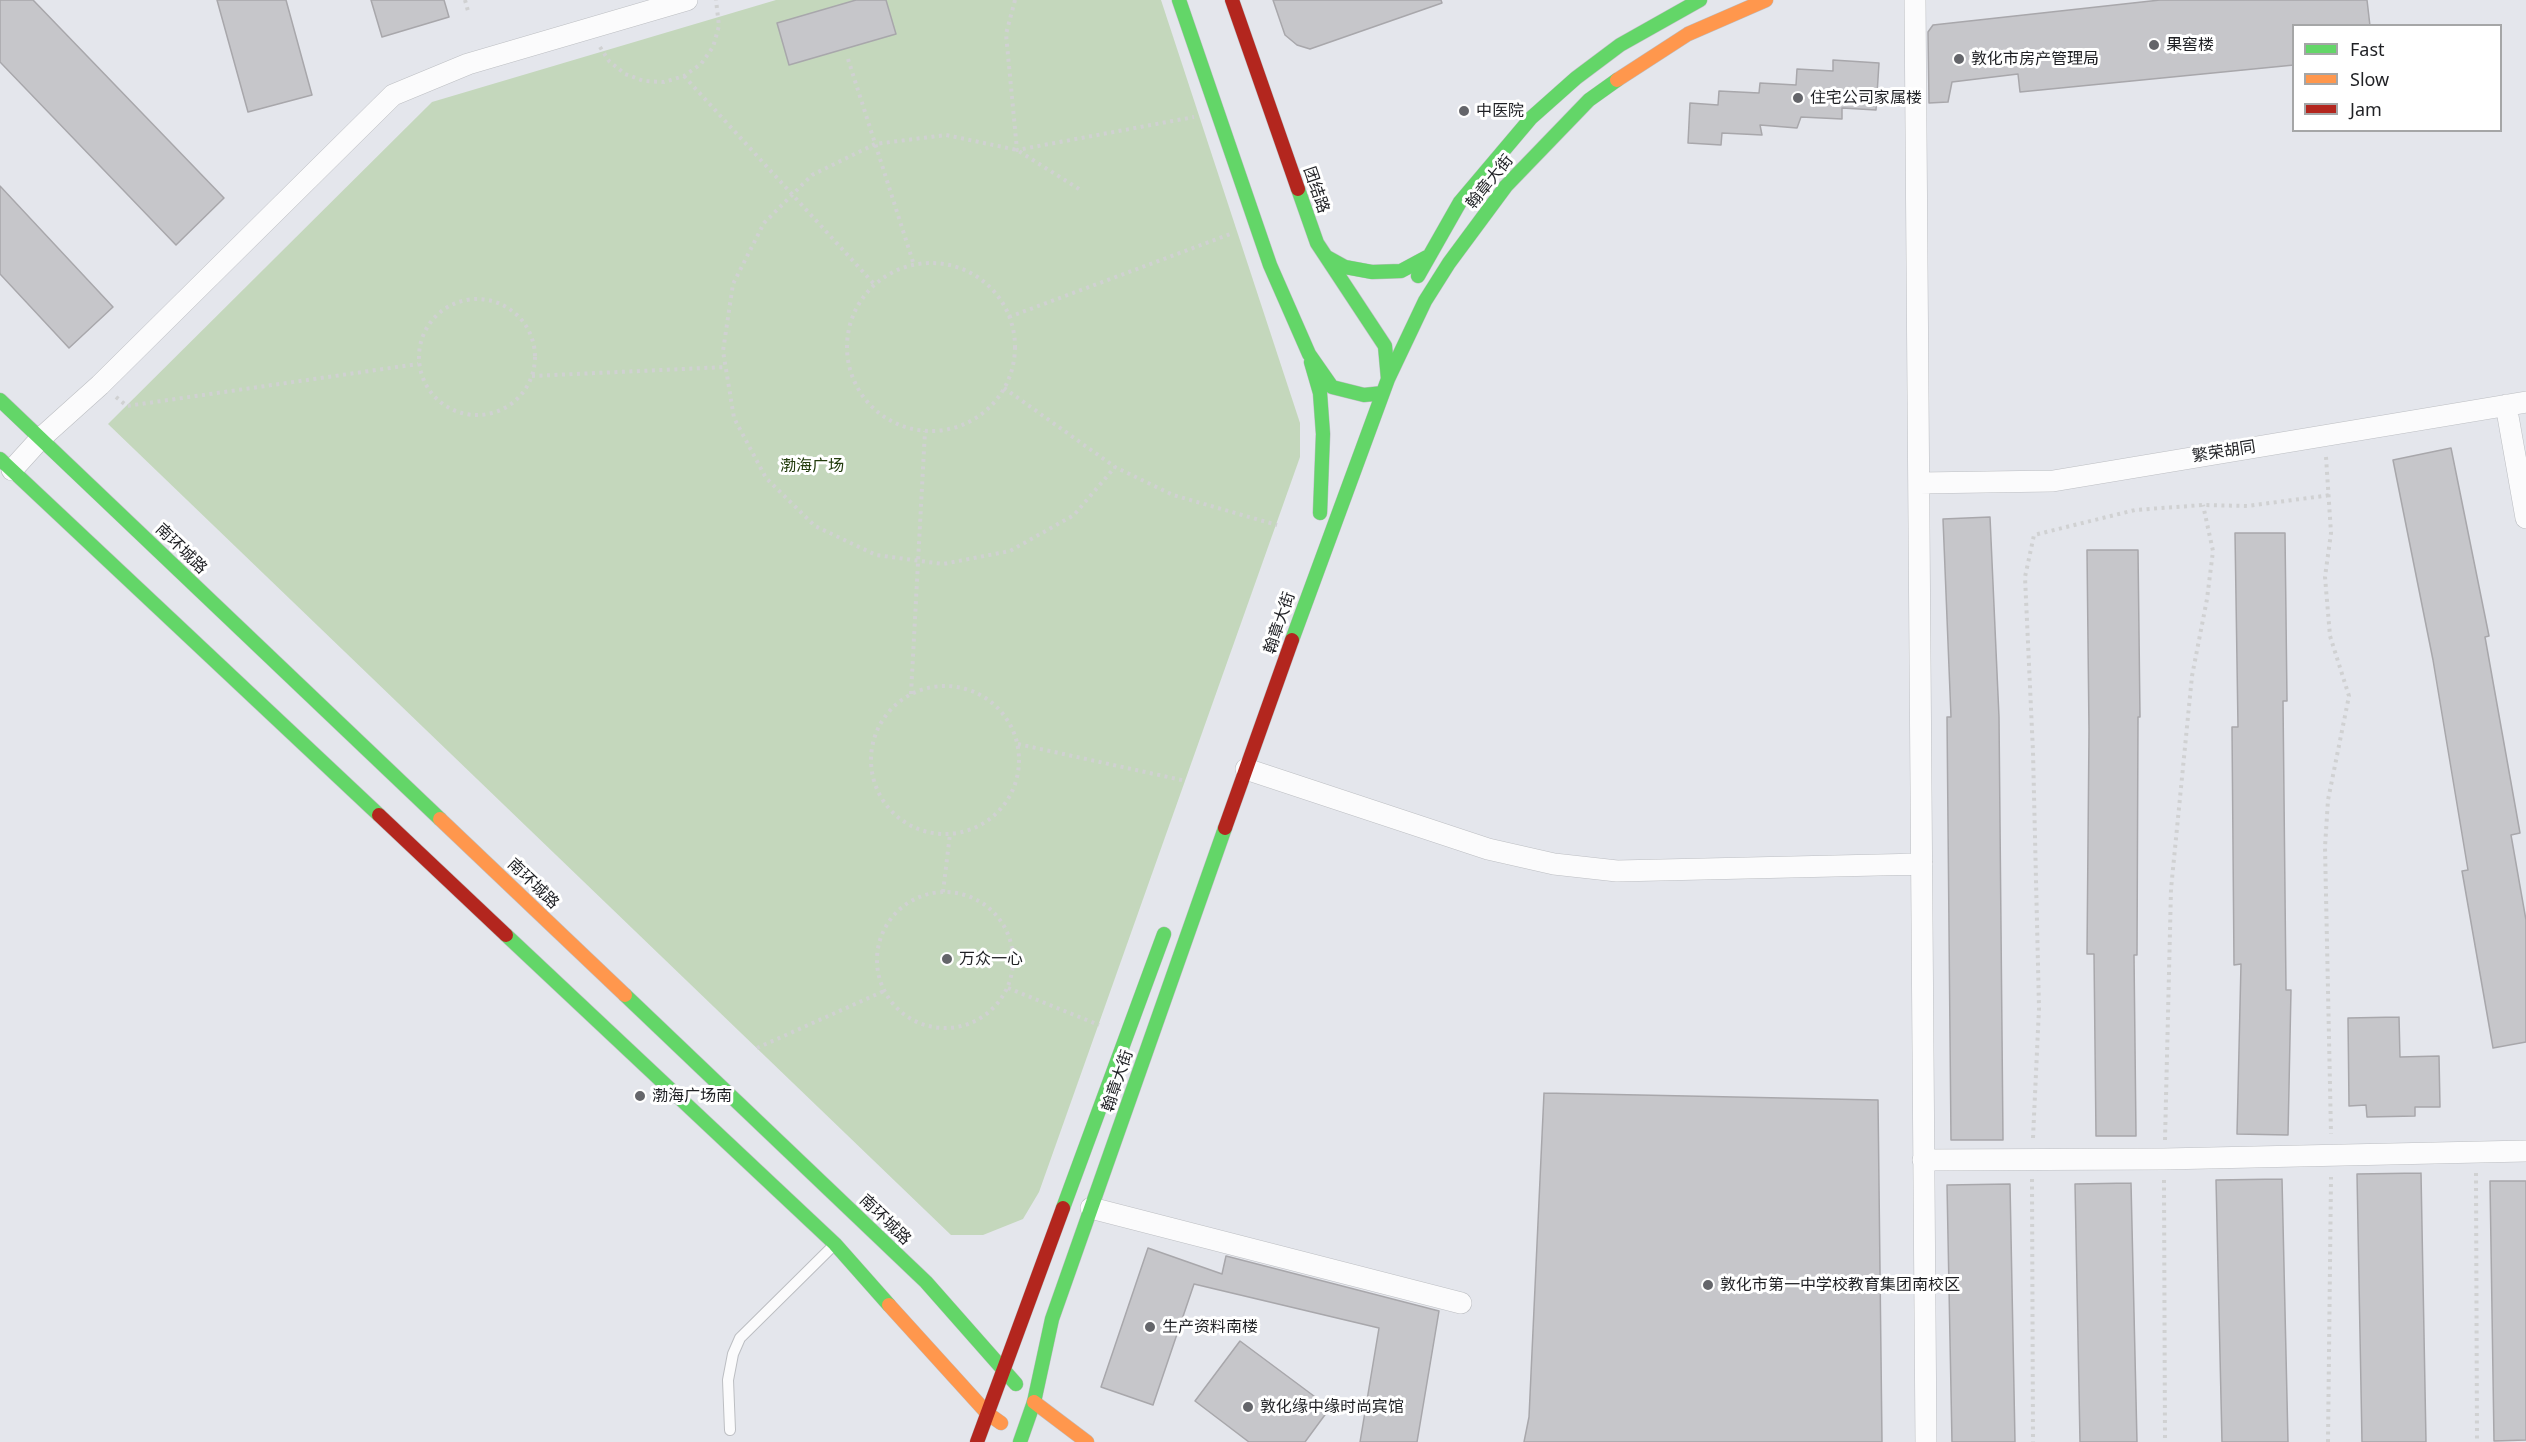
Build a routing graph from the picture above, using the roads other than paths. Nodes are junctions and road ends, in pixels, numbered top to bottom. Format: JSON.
{"nodes":[{"id":1,"x":687,"y":0,"type":"edge"},
{"id":2,"x":1179,"y":0,"type":"edge"},
{"id":3,"x":1232,"y":0,"type":"edge"},
{"id":4,"x":1700,"y":0,"type":"edge"},
{"id":5,"x":1766,"y":0,"type":"edge"},
{"id":6,"x":1915,"y":0,"type":"edge"},
{"id":7,"x":1327,"y":257,"type":"junction"},
{"id":8,"x":1427,"y":257,"type":"junction"},
{"id":9,"x":1413,"y":286,"type":"dead end"},
{"id":10,"x":1394,"y":326,"type":"dead end"},
{"id":11,"x":1385,"y":346,"type":"junction"},
{"id":12,"x":1309,"y":354,"type":"junction"},
{"id":13,"x":1388,"y":379,"type":"junction"},
{"id":14,"x":1383,"y":393,"type":"junction"},
{"id":15,"x":0,"y":400,"type":"edge"},
{"id":16,"x":1362,"y":401,"type":"junction"},
{"id":17,"x":2516,"y":404,"type":"edge"},
{"id":18,"x":41,"y":438,"type":"junction"},
{"id":19,"x":6,"y":465,"type":"edge"},
{"id":20,"x":1336,"y":470,"type":"dead end"},
{"id":21,"x":1920,"y":483,"type":"junction"},
{"id":22,"x":2526,"y":518,"type":"edge"},
{"id":23,"x":1246,"y":769,"type":"junction"},
{"id":24,"x":1922,"y":864,"type":"junction"},
{"id":25,"x":1170,"y":917,"type":"dead end"},
{"id":26,"x":2526,"y":1151,"type":"edge"},
{"id":27,"x":1923,"y":1160,"type":"junction"},
{"id":28,"x":1091,"y":1209,"type":"junction"},
{"id":29,"x":835,"y":1244,"type":"junction"},
{"id":30,"x":1461,"y":1304,"type":"dead end"},
{"id":31,"x":1002,"y":1370,"type":"junction"},
{"id":32,"x":1034,"y":1402,"type":"junction"},
{"id":33,"x":987,"y":1413,"type":"junction"},
{"id":34,"x":730,"y":1430,"type":"dead end"},
{"id":35,"x":1022,"y":1441,"type":"edge"},
{"id":36,"x":976,"y":1442,"type":"edge"},
{"id":37,"x":1087,"y":1442,"type":"edge"},
{"id":38,"x":1926,"y":1442,"type":"edge"}],
"edges":[{"from":1,"to":18,"type":"street"},
{"from":2,"to":12,"type":"main road"},
{"from":3,"to":7,"type":"main road","name":"团结路"},
{"from":4,"to":8,"type":"main road","name":"翰章大街"},
{"from":5,"to":13,"type":"main road","name":"翰章大街"},
{"from":6,"to":21,"type":"street"},
{"from":7,"to":8,"type":"main road"},
{"from":7,"to":11,"type":"main road","name":"团结路"},
{"from":8,"to":9,"type":"main road","name":"翰章大街"},
{"from":10,"to":11,"type":"main road"},
{"from":11,"to":13,"type":"main road","name":"团结路"},
{"from":11,"to":16,"type":"main road"},
{"from":12,"to":16,"type":"main road"},
{"from":12,"to":20,"type":"main road"},
{"from":13,"to":14,"type":"main road","name":"翰章大街"},
{"from":14,"to":16,"type":"main road"},
{"from":14,"to":23,"type":"main road","name":"翰章大街"},
{"from":15,"to":18,"type":"main road","name":"南环城路"},
{"from":17,"to":21,"type":"street","name":"繁荣胡同"},
{"from":17,"to":22,"type":"street"},
{"from":18,"to":19,"type":"street"},
{"from":18,"to":31,"type":"main road","name":"南环城路"},
{"from":19,"to":29,"type":"main road"},
{"from":21,"to":24,"type":"street"},
{"from":23,"to":24,"type":"street"},
{"from":23,"to":28,"type":"main road","name":"翰章大街"},
{"from":24,"to":27,"type":"street"},
{"from":25,"to":31,"type":"main road","name":"翰章大街"},
{"from":26,"to":27,"type":"street"},
{"from":27,"to":38,"type":"street"},
{"from":28,"to":30,"type":"street"},
{"from":28,"to":32,"type":"main road","name":"翰章大街"},
{"from":29,"to":33,"type":"main road"},
{"from":29,"to":34,"type":"lane"},
{"from":31,"to":32,"type":"main road","name":"南环城路"},
{"from":31,"to":33,"type":"main road","name":"翰章大街"},
{"from":32,"to":35,"type":"main road","name":"翰章大街"},
{"from":32,"to":37,"type":"main road","name":"南环城路"},
{"from":33,"to":35,"type":"main road"},
{"from":33,"to":36,"type":"main road","name":"翰章大街"}]}
